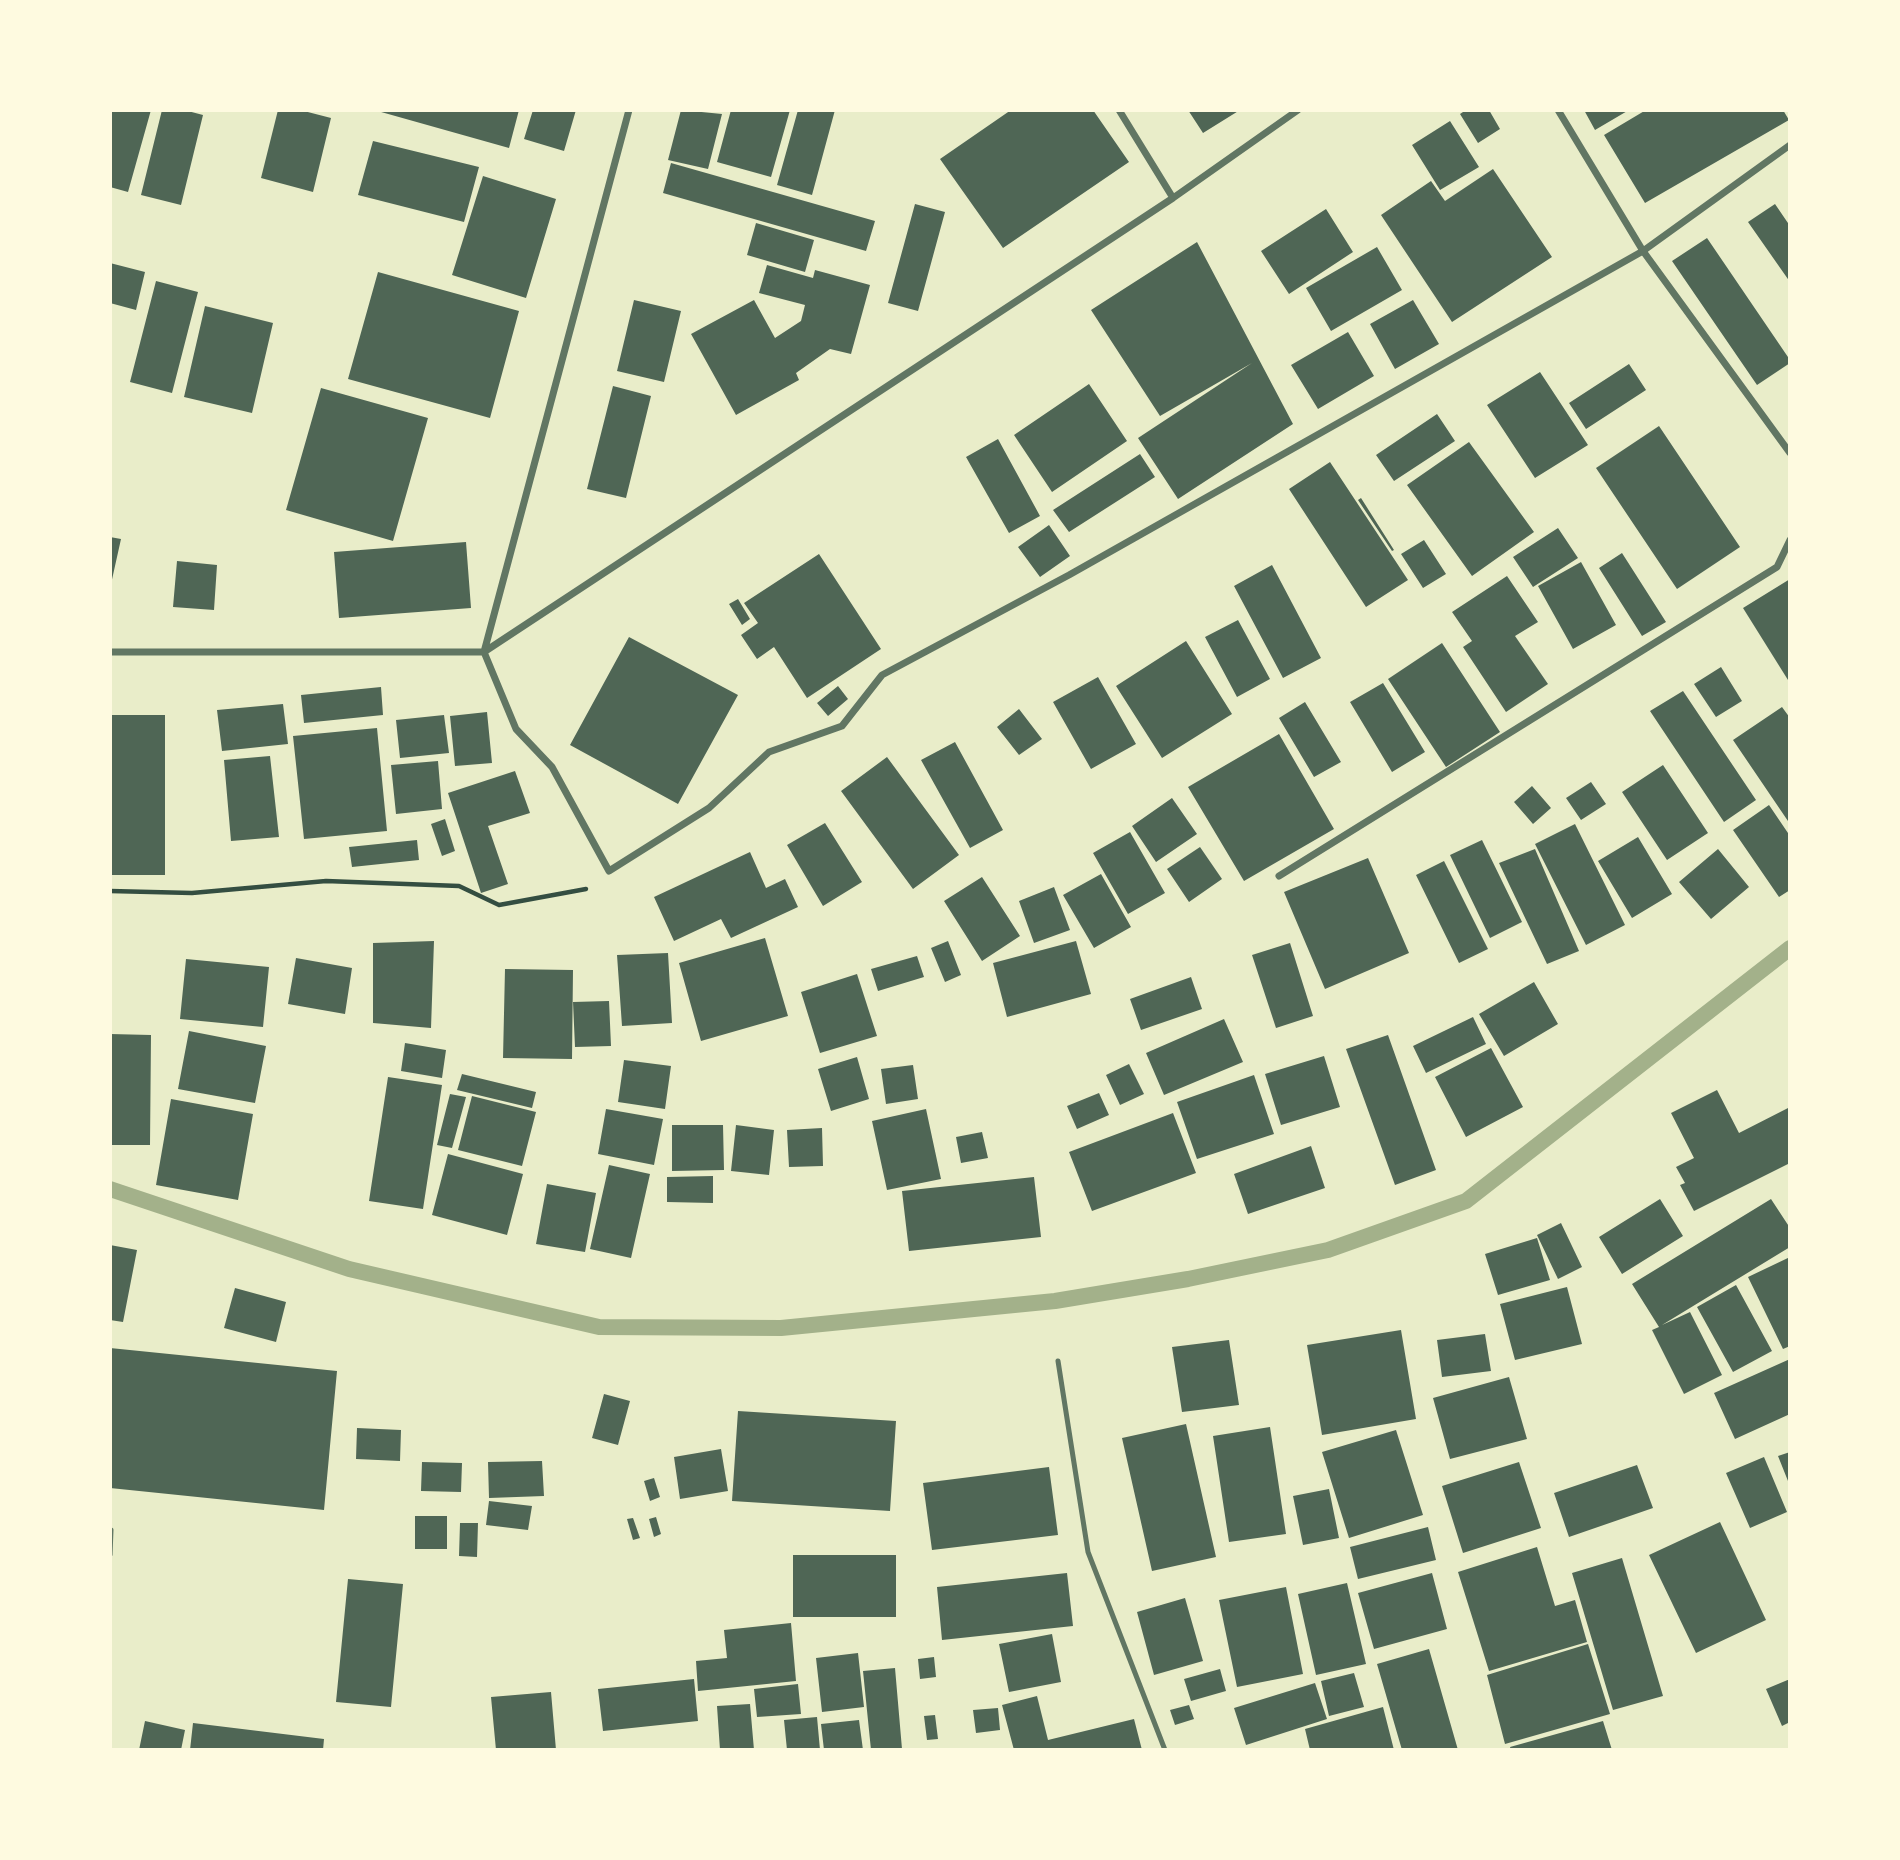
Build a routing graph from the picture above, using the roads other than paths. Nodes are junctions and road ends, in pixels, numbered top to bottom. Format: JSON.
{"nodes":[{"id":1,"x":629,"y":110,"type":"edge"},
{"id":2,"x":1119,"y":110,"type":"edge"},
{"id":3,"x":1298,"y":110,"type":"edge"},
{"id":4,"x":1558,"y":110,"type":"edge"},
{"id":5,"x":1790,"y":145,"type":"edge"},
{"id":6,"x":1173,"y":198,"type":"junction"},
{"id":7,"x":1643,"y":251,"type":"junction"},
{"id":8,"x":1790,"y":453,"type":"edge"},
{"id":9,"x":1790,"y":540,"type":"edge"},
{"id":10,"x":110,"y":652,"type":"edge"},
{"id":11,"x":484,"y":652,"type":"junction"},
{"id":12,"x":1279,"y":876,"type":"dead end"},
{"id":13,"x":1058,"y":1361,"type":"dead end"},
{"id":14,"x":111,"y":1530,"type":"edge"},
{"id":15,"x":110,"y":1555,"type":"edge"},
{"id":16,"x":1165,"y":1750,"type":"edge"}],
"edges":[{"from":1,"to":11,"type":"street"},
{"from":2,"to":6,"type":"street"},
{"from":3,"to":6,"type":"street"},
{"from":4,"to":7,"type":"street"},
{"from":5,"to":7,"type":"street"},
{"from":6,"to":11,"type":"street"},
{"from":7,"to":8,"type":"street"},
{"from":7,"to":11,"type":"street"},
{"from":9,"to":12,"type":"street"},
{"from":10,"to":11,"type":"street"},
{"from":13,"to":16,"type":"lane"},
{"from":14,"to":15,"type":"lane"}]}
